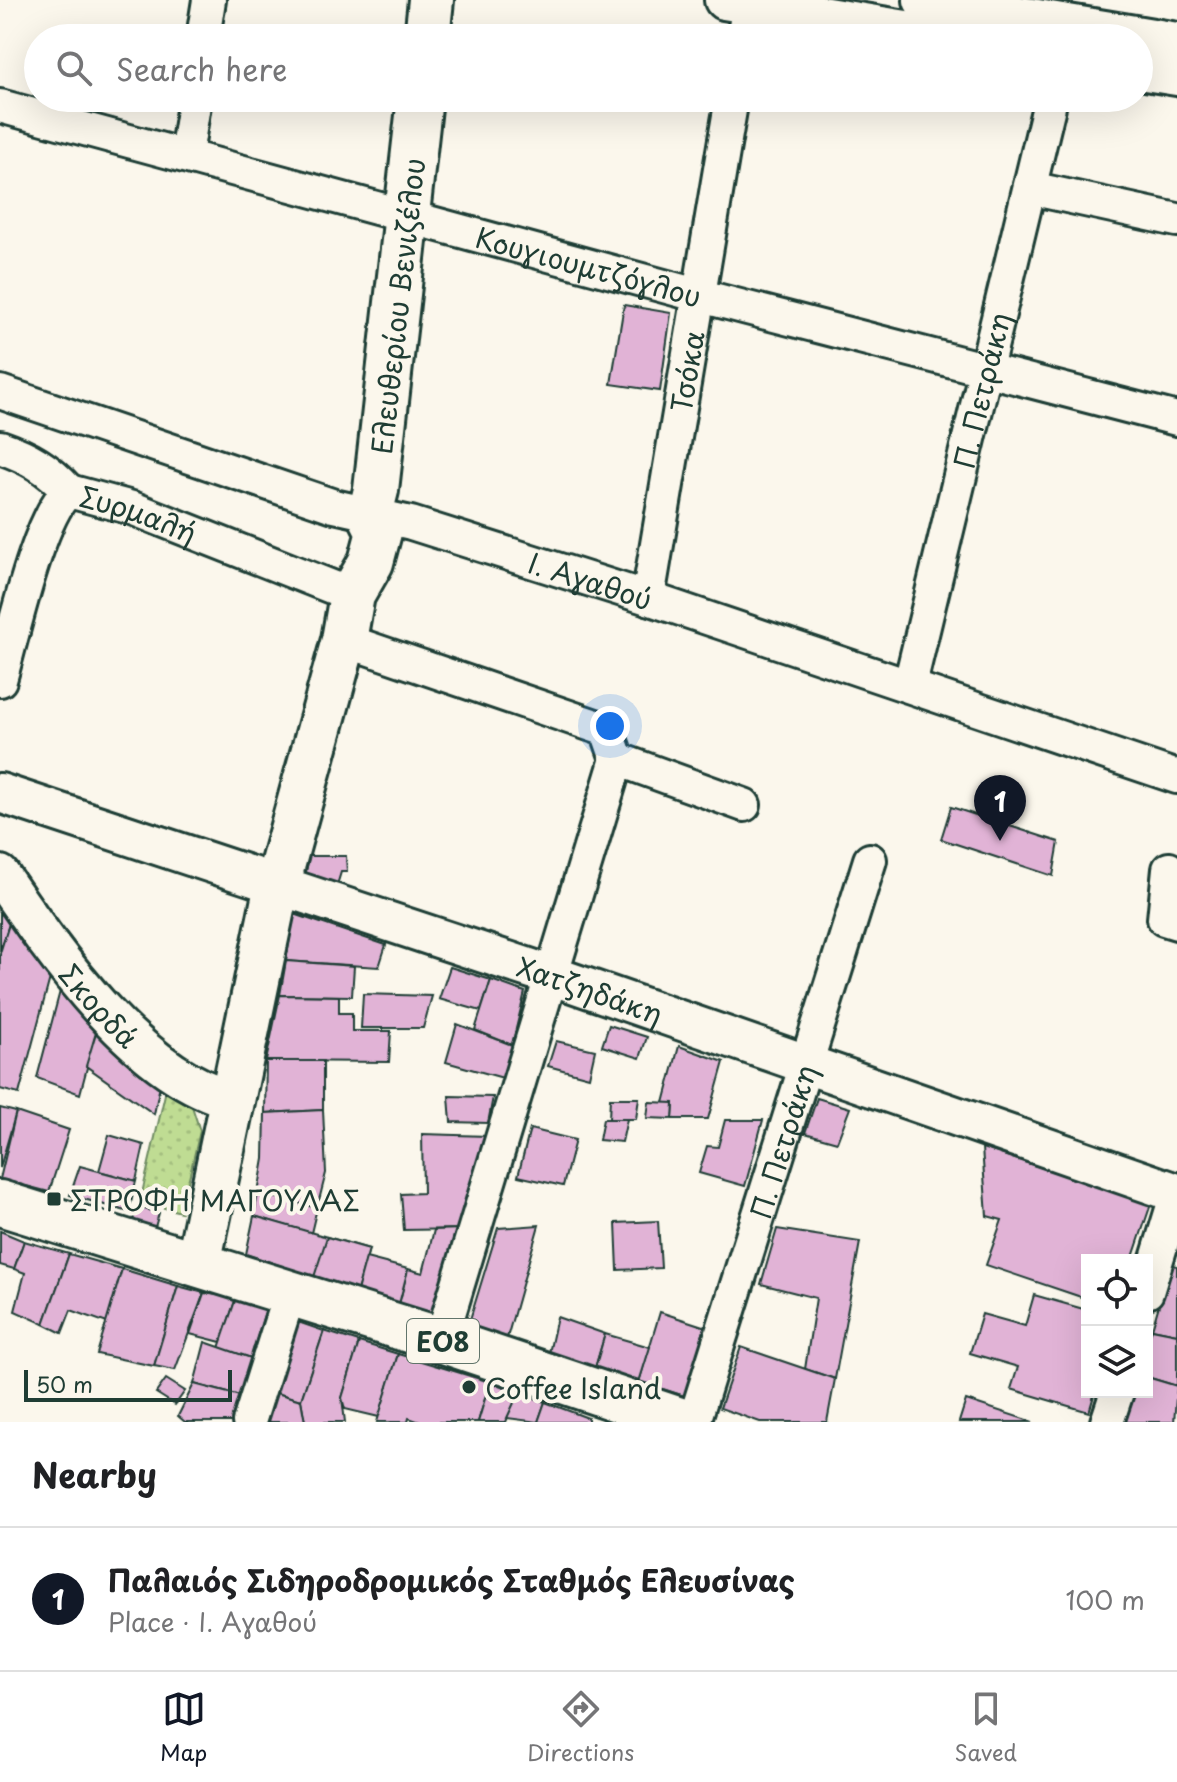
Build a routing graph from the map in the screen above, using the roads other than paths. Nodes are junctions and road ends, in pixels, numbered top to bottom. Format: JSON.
{"nodes":[{"id":1,"x":209,"y":0,"type":"edge"},
{"id":2,"x":431,"y":0,"type":"edge"},
{"id":3,"x":923,"y":0,"type":"edge"},
{"id":4,"x":741,"y":11,"type":"edge"},
{"id":5,"x":1067,"y":20,"type":"edge"},
{"id":6,"x":205,"y":24,"type":"edge"},
{"id":7,"x":428,"y":24,"type":"edge"},
{"id":8,"x":844,"y":24,"type":"edge"},
{"id":9,"x":1087,"y":24,"type":"edge"},
{"id":10,"x":1153,"y":37,"type":"edge"},
{"id":11,"x":1177,"y":42,"type":"edge"},
{"id":12,"x":1153,"y":72,"type":"edge"},
{"id":13,"x":1177,"y":76,"type":"edge"},
{"id":14,"x":0,"y":106,"type":"edge"},
{"id":15,"x":193,"y":112,"type":"edge"},
{"id":16,"x":418,"y":112,"type":"edge"},
{"id":17,"x":730,"y":112,"type":"edge"},
{"id":18,"x":1048,"y":112,"type":"edge"},
{"id":19,"x":186,"y":155,"type":"junction"},
{"id":20,"x":1030,"y":188,"type":"junction"},
{"id":21,"x":407,"y":217,"type":"junction"},
{"id":22,"x":1177,"y":220,"type":"edge"},
{"id":23,"x":697,"y":295,"type":"junction"},
{"id":24,"x":987,"y":371,"type":"junction"},
{"id":25,"x":0,"y":392,"type":"edge"},
{"id":26,"x":1177,"y":419,"type":"edge"},
{"id":27,"x":0,"y":447,"type":"edge"},
{"id":28,"x":69,"y":491,"type":"junction"},
{"id":29,"x":370,"y":514,"type":"junction"},
{"id":30,"x":352,"y":595,"type":"junction"},
{"id":31,"x":648,"y":598,"type":"junction"},
{"id":32,"x":344,"y":640,"type":"junction"},
{"id":33,"x":0,"y":680,"type":"edge"},
{"id":34,"x":910,"y":684,"type":"junction"},
{"id":35,"x":617,"y":759,"type":"junction"},
{"id":36,"x":1177,"y":777,"type":"edge"},
{"id":37,"x":0,"y":793,"type":"edge"},
{"id":38,"x":744,"y":805,"type":"dead end"},
{"id":39,"x":870,"y":860,"type":"dead end"},
{"id":40,"x":1169,"y":869,"type":"dead end"},
{"id":41,"x":0,"y":875,"type":"edge"},
{"id":42,"x":277,"y":885,"type":"junction"},
{"id":43,"x":1177,"y":923,"type":"edge"},
{"id":44,"x":550,"y":975,"type":"junction"},
{"id":45,"x":804,"y":1062,"type":"junction"},
{"id":46,"x":231,"y":1099,"type":"junction"},
{"id":47,"x":1177,"y":1193,"type":"edge"},
{"id":48,"x":0,"y":1203,"type":"edge"},
{"id":49,"x":198,"y":1264,"type":"junction"},
{"id":50,"x":1153,"y":1272,"type":"edge"},
{"id":51,"x":290,"y":1292,"type":"junction"},
{"id":52,"x":441,"y":1340,"type":"junction"},
{"id":53,"x":1115,"y":1398,"type":"edge"},
{"id":54,"x":249,"y":1422,"type":"edge"},
{"id":55,"x":686,"y":1422,"type":"edge"},
{"id":56,"x":694,"y":1422,"type":"edge"},
{"id":57,"x":1107,"y":1422,"type":"edge"}],
"edges":[{"from":1,"to":6,"type":"street"},
{"from":2,"to":7,"type":"main road"},
{"from":3,"to":5,"type":"street"},
{"from":4,"to":8,"type":"street"},
{"from":5,"to":9,"type":"street"},
{"from":10,"to":11,"type":"street"},
{"from":12,"to":13,"type":"street"},
{"from":14,"to":19,"type":"street","name":"Κουγιουμτζόγλου"},
{"from":15,"to":19,"type":"street"},
{"from":16,"to":21,"type":"main road","name":"Ελευθερίου Βενιζέλου"},
{"from":17,"to":23,"type":"street","name":"Τσόκα"},
{"from":18,"to":20,"type":"street","name":"Π. Πετράκη"},
{"from":19,"to":21,"type":"street","name":"Κουγιουμτζόγλου"},
{"from":20,"to":22,"type":"street"},
{"from":20,"to":24,"type":"street","name":"Π. Πετράκη"},
{"from":21,"to":23,"type":"street","name":"Κουγιουμτζόγλου"},
{"from":21,"to":29,"type":"main road","name":"Ελευθερίου Βενιζέλου"},
{"from":23,"to":24,"type":"street","name":"Κουγιουμτζόγλου"},
{"from":23,"to":31,"type":"street","name":"Τσόκα"},
{"from":24,"to":26,"type":"street","name":"Κουγιουμτζόγλου"},
{"from":24,"to":34,"type":"street","name":"Π. Πετράκη"},
{"from":25,"to":29,"type":"street","name":"Ι. Αγαθού"},
{"from":27,"to":28,"type":"street"},
{"from":28,"to":30,"type":"street","name":"Συρμαλή"},
{"from":28,"to":33,"type":"street","name":"Συρμαλή"},
{"from":29,"to":30,"type":"main road","name":"Ελευθερίου Βενιζέλου"},
{"from":29,"to":31,"type":"street","name":"Ι. Αγαθού"},
{"from":30,"to":32,"type":"main road","name":"Ελευθερίου Βενιζέλου"},
{"from":31,"to":34,"type":"street","name":"Ι. Αγαθού"},
{"from":32,"to":35,"type":"street"},
{"from":32,"to":42,"type":"main road","name":"Ελευθερίου Βενιζέλου"},
{"from":34,"to":36,"type":"street","name":"Ι. Αγαθού"},
{"from":35,"to":38,"type":"street"},
{"from":35,"to":44,"type":"street"},
{"from":37,"to":42,"type":"street","name":"Χατζηδάκη"},
{"from":39,"to":45,"type":"street","name":"Π. Πετράκη"},
{"from":40,"to":43,"type":"street"},
{"from":41,"to":46,"type":"street","name":"Σκορδά"},
{"from":42,"to":44,"type":"street","name":"Χατζηδάκη"},
{"from":42,"to":46,"type":"main road","name":"Ελευθερίου Βενιζέλου"},
{"from":44,"to":45,"type":"street","name":"Χατζηδάκη"},
{"from":44,"to":52,"type":"street"},
{"from":45,"to":47,"type":"street","name":"Χατζηδάκη"},
{"from":45,"to":56,"type":"street","name":"Π. Πετράκη"},
{"from":46,"to":49,"type":"main road","name":"Ελευθερίου Βενιζέλου"},
{"from":47,"to":50,"type":"street"},
{"from":48,"to":49,"type":"main road","number":"ΕΟ8"},
{"from":49,"to":51,"type":"main road","number":"ΕΟ8"},
{"from":51,"to":52,"type":"main road","number":"ΕΟ8"},
{"from":51,"to":54,"type":"street"},
{"from":52,"to":55,"type":"main road","number":"ΕΟ8"},
{"from":53,"to":57,"type":"street"}]}
